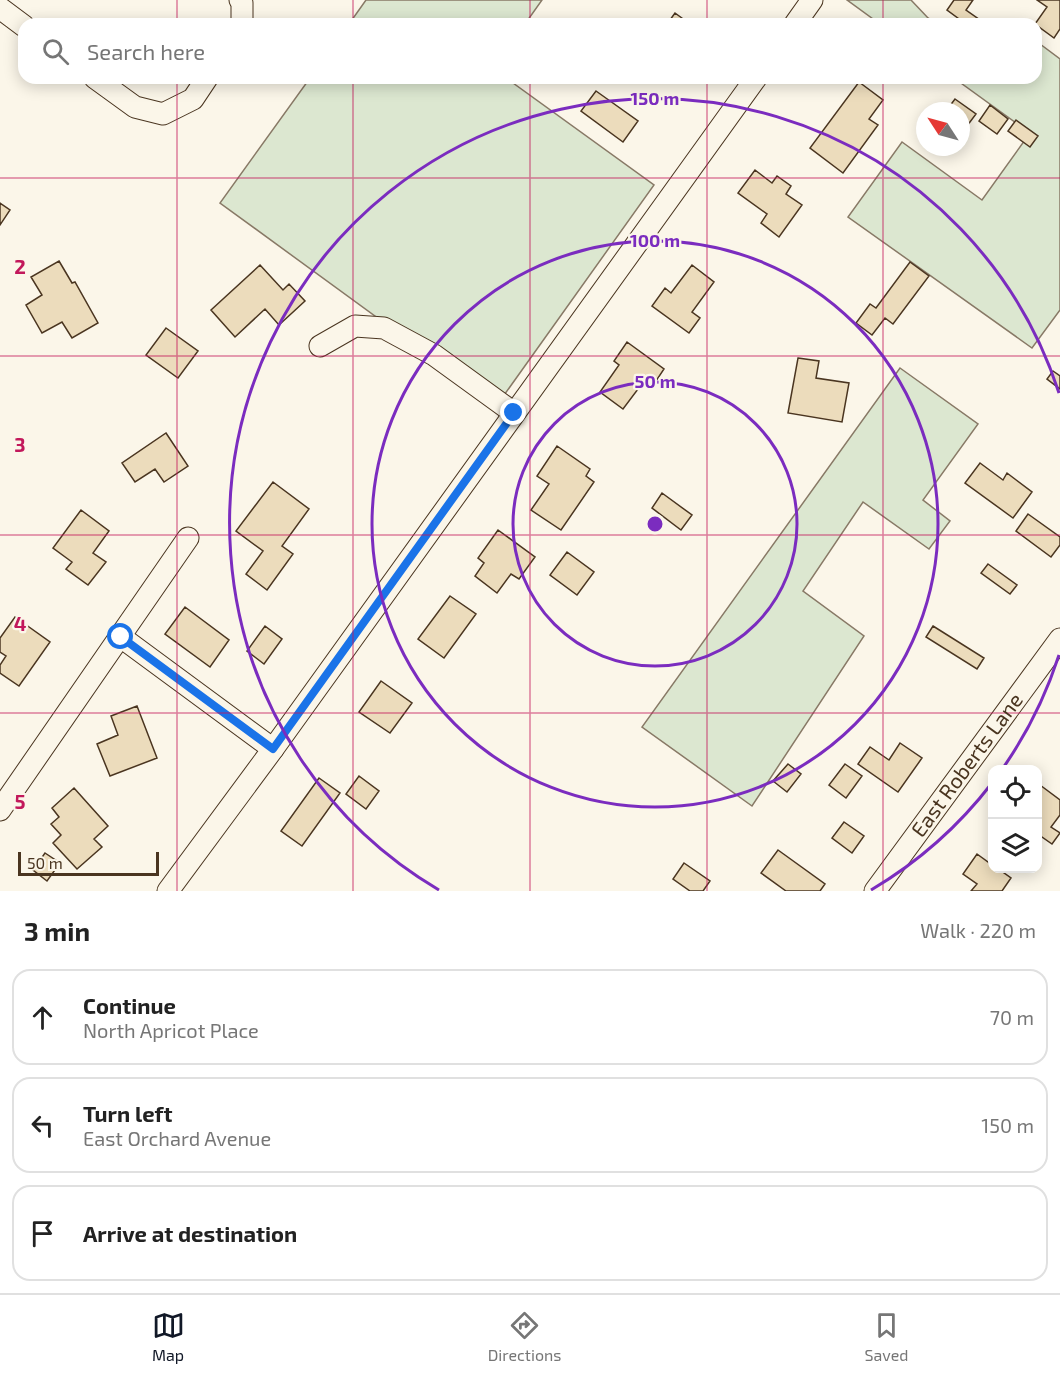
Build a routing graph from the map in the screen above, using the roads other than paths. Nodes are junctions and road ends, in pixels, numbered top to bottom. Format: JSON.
{"nodes":[{"id":1,"x":240,"y":0,"type":"edge"},
{"id":2,"x":812,"y":0,"type":"edge"},
{"id":3,"x":0,"y":9,"type":"edge"},
{"id":4,"x":242,"y":18,"type":"edge"},
{"id":5,"x":799,"y":18,"type":"edge"},
{"id":6,"x":18,"y":22,"type":"edge"},
{"id":7,"x":104,"y":84,"type":"edge"},
{"id":8,"x":203,"y":84,"type":"edge"},
{"id":9,"x":752,"y":84,"type":"edge"},
{"id":10,"x":320,"y":346,"type":"dead end"},
{"id":11,"x":514,"y":413,"type":"junction"},
{"id":12,"x":188,"y":538,"type":"dead end"},
{"id":13,"x":121,"y":637,"type":"junction"},
{"id":14,"x":1060,"y":639,"type":"edge"},
{"id":15,"x":273,"y":749,"type":"junction"},
{"id":16,"x":0,"y":810,"type":"edge"},
{"id":17,"x":168,"y":891,"type":"edge"},
{"id":18,"x":875,"y":891,"type":"edge"}],
"edges":[{"from":1,"to":4,"type":"street"},
{"from":2,"to":5,"type":"street"},
{"from":3,"to":6,"type":"street"},
{"from":7,"to":8,"type":"street"},
{"from":9,"to":11,"type":"street"},
{"from":10,"to":11,"type":"street"},
{"from":11,"to":15,"type":"street"},
{"from":12,"to":13,"type":"street"},
{"from":13,"to":15,"type":"street"},
{"from":13,"to":16,"type":"street"},
{"from":14,"to":18,"type":"street","name":"East Roberts Lane"},
{"from":15,"to":17,"type":"street"}]}
